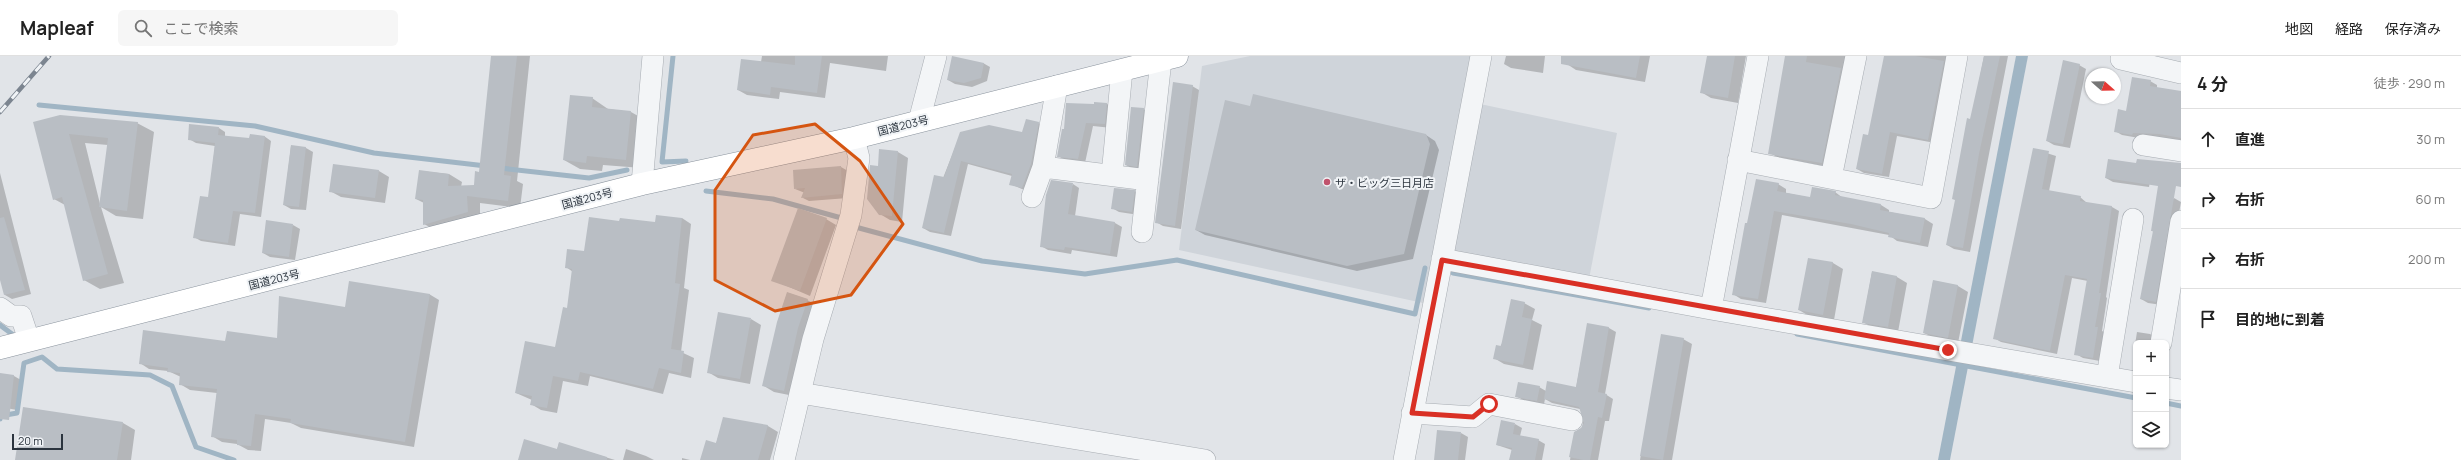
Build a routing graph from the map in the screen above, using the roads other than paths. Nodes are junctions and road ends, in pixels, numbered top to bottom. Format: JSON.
{"nodes":[{"id":1,"x":653,"y":56,"type":"edge"},
{"id":2,"x":936,"y":56,"type":"edge"},
{"id":3,"x":1480,"y":56,"type":"edge"},
{"id":4,"x":1758,"y":56,"type":"edge"},
{"id":5,"x":1856,"y":56,"type":"edge"},
{"id":6,"x":1957,"y":56,"type":"edge"},
{"id":7,"x":1169,"y":58,"type":"edge"},
{"id":8,"x":2121,"y":59,"type":"dead end"},
{"id":9,"x":1122,"y":70,"type":"junction"},
{"id":10,"x":2181,"y":73,"type":"edge"},
{"id":11,"x":1057,"y":86,"type":"junction"},
{"id":12,"x":919,"y":121,"type":"junction"},
{"id":13,"x":854,"y":138,"type":"junction"},
{"id":14,"x":2143,"y":145,"type":"dead end"},
{"id":15,"x":2181,"y":151,"type":"edge"},
{"id":16,"x":1738,"y":160,"type":"junction"},
{"id":17,"x":1043,"y":167,"type":"junction"},
{"id":18,"x":1112,"y":175,"type":"junction"},
{"id":19,"x":1831,"y":178,"type":"junction"},
{"id":20,"x":1148,"y":180,"type":"junction"},
{"id":21,"x":642,"y":184,"type":"junction"},
{"id":22,"x":1032,"y":197,"type":"dead end"},
{"id":23,"x":2133,"y":219,"type":"dead end"},
{"id":24,"x":2181,"y":221,"type":"edge"},
{"id":25,"x":1142,"y":232,"type":"dead end"},
{"id":26,"x":1442,"y":260,"type":"junction"},
{"id":27,"x":2175,"y":300,"type":"edge"},
{"id":28,"x":0,"y":308,"type":"edge"},
{"id":29,"x":1711,"y":309,"type":"junction"},
{"id":30,"x":29,"y":340,"type":"junction"},
{"id":31,"x":2162,"y":340,"type":"edge"},
{"id":32,"x":0,"y":348,"type":"edge"},
{"id":33,"x":2107,"y":377,"type":"junction"},
{"id":34,"x":2133,"y":381,"type":"edge"},
{"id":35,"x":2169,"y":388,"type":"edge"},
{"id":36,"x":2181,"y":390,"type":"edge"},
{"id":37,"x":800,"y":393,"type":"junction"},
{"id":38,"x":1412,"y":413,"type":"junction"},
{"id":39,"x":1572,"y":420,"type":"dead end"},
{"id":40,"x":784,"y":460,"type":"edge"},
{"id":41,"x":1205,"y":460,"type":"edge"},
{"id":42,"x":1404,"y":460,"type":"edge"}],
"edges":[{"from":1,"to":21,"type":"street"},
{"from":2,"to":12,"type":"street"},
{"from":3,"to":26,"type":"street"},
{"from":4,"to":16,"type":"street"},
{"from":5,"to":19,"type":"street"},
{"from":6,"to":19,"type":"street"},
{"from":7,"to":9,"type":"highway","name":"国道203号"},
{"from":7,"to":20,"type":"street"},
{"from":8,"to":10,"type":"street"},
{"from":9,"to":11,"type":"highway","name":"国道203号"},
{"from":9,"to":18,"type":"street"},
{"from":11,"to":12,"type":"highway","name":"国道203号"},
{"from":11,"to":17,"type":"street"},
{"from":12,"to":13,"type":"highway","name":"国道203号"},
{"from":13,"to":21,"type":"highway","name":"国道203号"},
{"from":13,"to":37,"type":"street"},
{"from":14,"to":15,"type":"street"},
{"from":16,"to":19,"type":"street"},
{"from":16,"to":29,"type":"street"},
{"from":17,"to":18,"type":"street"},
{"from":17,"to":22,"type":"street"},
{"from":18,"to":20,"type":"street"},
{"from":20,"to":25,"type":"street"},
{"from":21,"to":30,"type":"highway","name":"国道203号"},
{"from":23,"to":33,"type":"street"},
{"from":24,"to":27,"type":"street"},
{"from":26,"to":29,"type":"street"},
{"from":26,"to":38,"type":"street"},
{"from":27,"to":31,"type":"street"},
{"from":28,"to":30,"type":"street"},
{"from":29,"to":33,"type":"street"},
{"from":30,"to":32,"type":"highway","name":"国道203号"},
{"from":33,"to":34,"type":"street"},
{"from":35,"to":36,"type":"street"},
{"from":37,"to":40,"type":"street"},
{"from":37,"to":41,"type":"street"},
{"from":38,"to":39,"type":"street"},
{"from":38,"to":42,"type":"street"}]}
